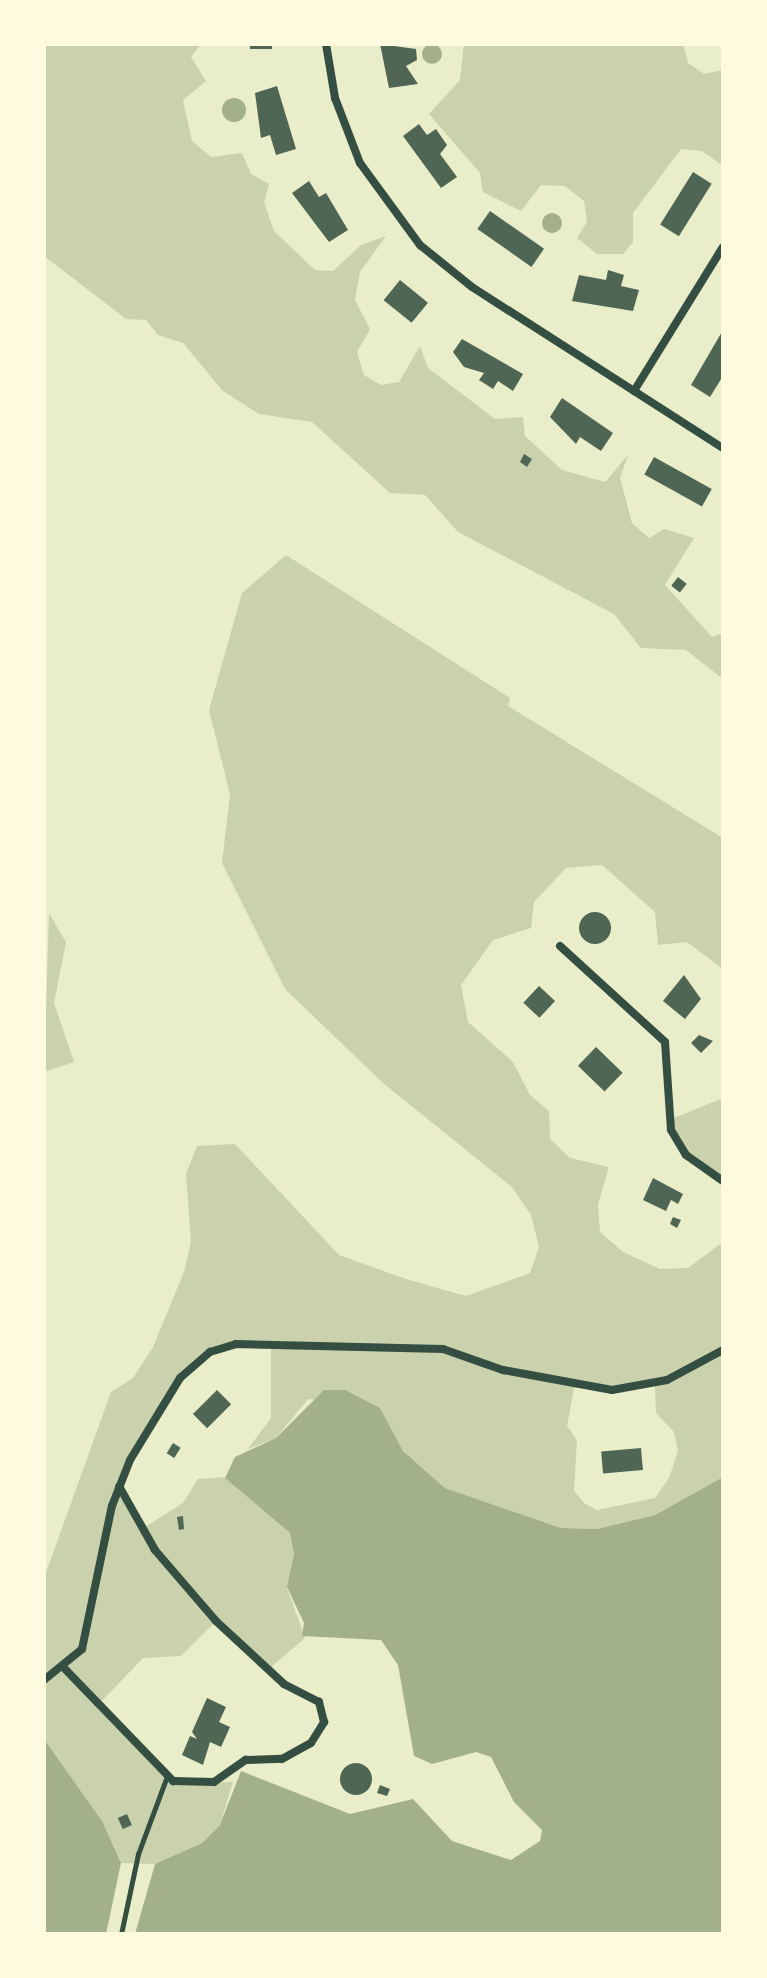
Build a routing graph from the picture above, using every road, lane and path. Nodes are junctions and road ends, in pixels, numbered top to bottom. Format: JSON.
{"nodes":[{"id":1,"x":326,"y":44,"type":"edge"},
{"id":2,"x":723,"y":247,"type":"edge"},
{"id":3,"x":634,"y":391,"type":"junction"},
{"id":4,"x":723,"y":448,"type":"edge"},
{"id":5,"x":560,"y":946,"type":"dead end"},
{"id":6,"x":723,"y":1181,"type":"edge"},
{"id":7,"x":723,"y":1350,"type":"edge"},
{"id":8,"x":119,"y":1486,"type":"junction"},
{"id":9,"x":65,"y":1669,"type":"junction"},
{"id":10,"x":44,"y":1680,"type":"edge"},
{"id":11,"x":167,"y":1776,"type":"junction"},
{"id":12,"x":121,"y":1934,"type":"edge"}],
"edges":[{"from":1,"to":3,"type":"street"},
{"from":2,"to":3,"type":"street"},
{"from":3,"to":4,"type":"street"},
{"from":5,"to":6,"type":"street"},
{"from":7,"to":8,"type":"street"},
{"from":8,"to":9,"type":"street"},
{"from":8,"to":11,"type":"street"},
{"from":9,"to":10,"type":"street"},
{"from":9,"to":11,"type":"street"},
{"from":11,"to":12,"type":"lane"}]}
